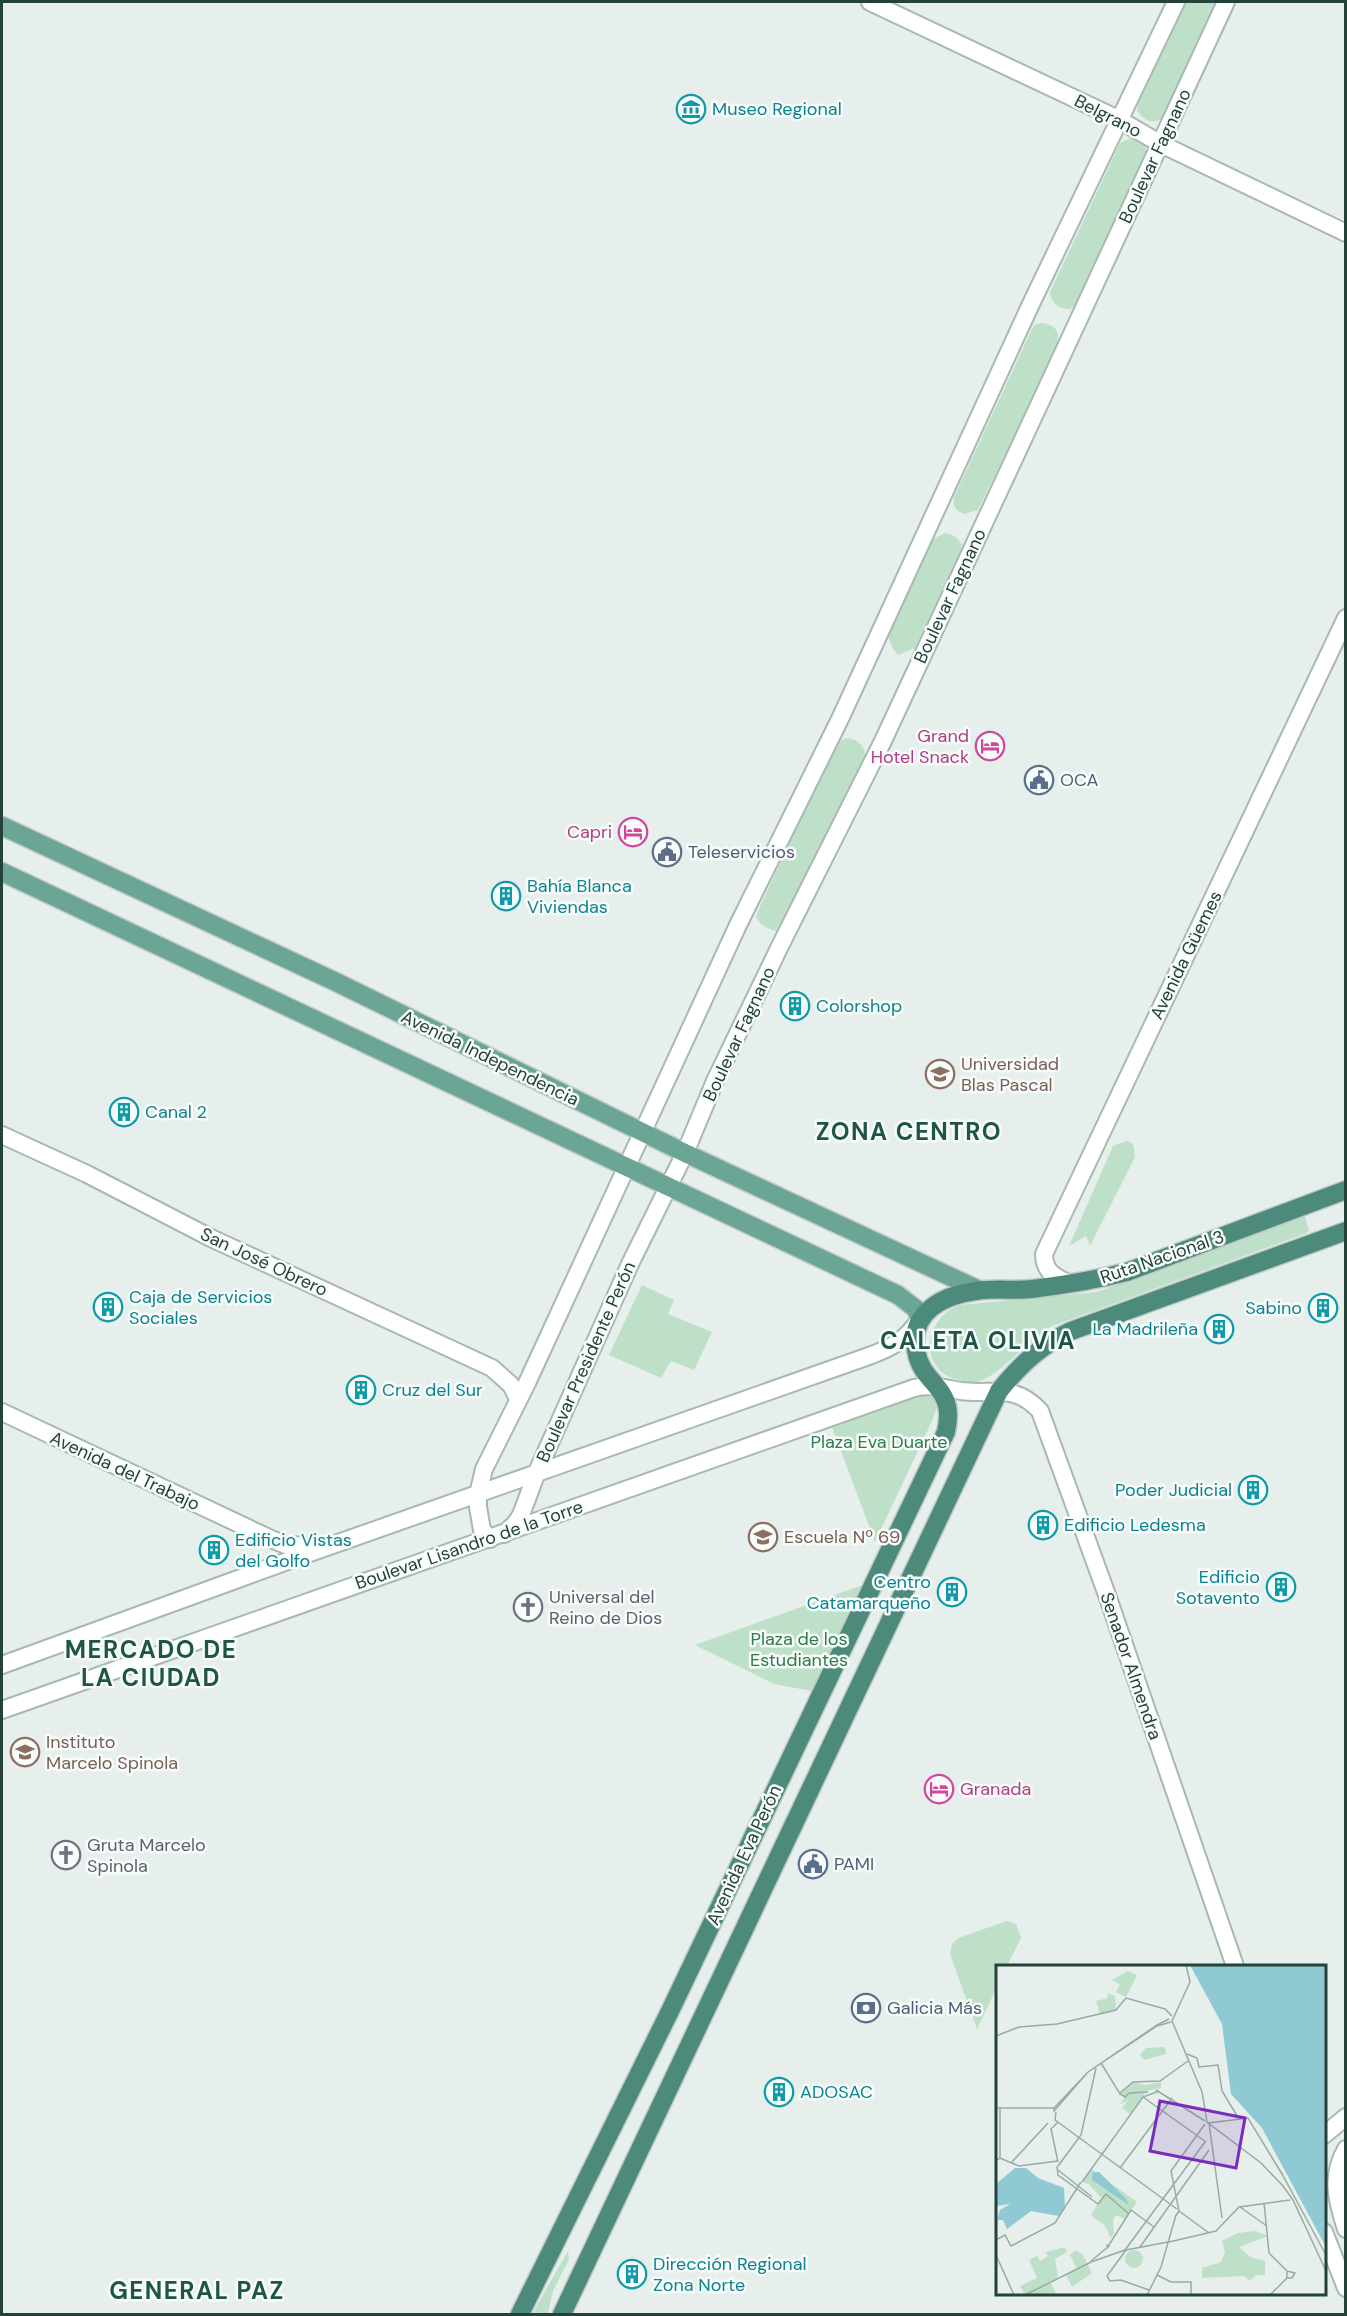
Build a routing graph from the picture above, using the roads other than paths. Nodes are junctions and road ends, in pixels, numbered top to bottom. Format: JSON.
{"nodes":[{"id":1,"x":870,"y":2,"type":"edge"},
{"id":2,"x":1176,"y":2,"type":"edge"},
{"id":3,"x":1226,"y":2,"type":"edge"},
{"id":4,"x":1118,"y":119,"type":"junction"},
{"id":5,"x":1161,"y":144,"type":"junction"},
{"id":6,"x":1346,"y":232,"type":"edge"},
{"id":7,"x":1346,"y":618,"type":"edge"},
{"id":8,"x":2,"y":826,"type":"edge"},
{"id":9,"x":2,"y":872,"type":"edge"},
{"id":10,"x":643,"y":1133,"type":"junction"},
{"id":11,"x":2,"y":1134,"type":"edge"},
{"id":12,"x":685,"y":1153,"type":"junction"},
{"id":13,"x":625,"y":1168,"type":"junction"},
{"id":14,"x":667,"y":1188,"type":"junction"},
{"id":15,"x":1346,"y":1190,"type":"edge"},
{"id":16,"x":1344,"y":1232,"type":"edge"},
{"id":17,"x":1070,"y":1284,"type":"junction"},
{"id":18,"x":979,"y":1290,"type":"junction"},
{"id":19,"x":920,"y":1319,"type":"junction"},
{"id":20,"x":940,"y":1388,"type":"junction"},
{"id":21,"x":999,"y":1391,"type":"junction"},
{"id":22,"x":518,"y":1399,"type":"junction"},
{"id":23,"x":2,"y":1412,"type":"edge"},
{"id":24,"x":484,"y":1469,"type":"junction"},
{"id":25,"x":537,"y":1472,"type":"junction"},
{"id":26,"x":478,"y":1494,"type":"junction"},
{"id":27,"x":443,"y":1507,"type":"junction"},
{"id":28,"x":497,"y":1536,"type":"junction"},
{"id":29,"x":331,"y":1546,"type":"junction"},
{"id":30,"x":2,"y":1665,"type":"edge"},
{"id":31,"x":2,"y":1710,"type":"edge"},
{"id":32,"x":1235,"y":1965,"type":"edge"},
{"id":33,"x":1346,"y":2149,"type":"edge"},
{"id":34,"x":1326,"y":2159,"type":"edge"},
{"id":35,"x":1346,"y":2229,"type":"edge"},
{"id":36,"x":1326,"y":2237,"type":"edge"},
{"id":37,"x":1346,"y":2288,"type":"edge"},
{"id":38,"x":520,"y":2314,"type":"edge"},
{"id":39,"x":562,"y":2314,"type":"edge"}],
"edges":[{"from":1,"to":4,"type":"street","name":"Belgrano"},
{"from":2,"to":4,"type":"street"},
{"from":3,"to":5,"type":"street","name":"Boulevar Fagnano"},
{"from":4,"to":5,"type":"street","name":"Belgrano"},
{"from":4,"to":10,"type":"street"},
{"from":5,"to":6,"type":"street","name":"Belgrano"},
{"from":5,"to":12,"type":"street","name":"Boulevar Fagnano"},
{"from":7,"to":17,"type":"street","name":"Avenida Güemes"},
{"from":8,"to":10,"type":"main road","name":"Avenida Independencia"},
{"from":9,"to":13,"type":"main road"},
{"from":10,"to":12,"type":"main road","name":"Avenida Independencia"},
{"from":10,"to":13,"type":"street"},
{"from":11,"to":22,"type":"street","name":"San José Obrero"},
{"from":12,"to":14,"type":"street","name":"Boulevar Fagnano"},
{"from":12,"to":18,"type":"main road","name":"Avenida Independencia"},
{"from":13,"to":14,"type":"main road"},
{"from":13,"to":22,"type":"street"},
{"from":14,"to":19,"type":"main road"},
{"from":14,"to":25,"type":"street","name":"Boulevar Presidente Perón"},
{"from":15,"to":17,"type":"highway","name":"Ruta Nacional 3"},
{"from":16,"to":21,"type":"highway","name":"Ruta Nacional 3"},
{"from":17,"to":18,"type":"highway","name":"Ruta Nacional 3"},
{"from":18,"to":19,"type":"highway","name":"Ruta Nacional 3"},
{"from":19,"to":20,"type":"highway"},
{"from":19,"to":25,"type":"street"},
{"from":20,"to":21,"type":"street","name":"Boulevar Lisandro de la Torre"},
{"from":20,"to":28,"type":"street","name":"Boulevar Lisandro de la Torre"},
{"from":20,"to":38,"type":"highway","name":"Avenida Eva Perón"},
{"from":21,"to":32,"type":"street","name":"Senador Almendra"},
{"from":21,"to":39,"type":"highway","name":"Avenida Eva Perón"},
{"from":22,"to":24,"type":"street"},
{"from":23,"to":29,"type":"street","name":"Avenida del Trabajo"},
{"from":24,"to":26,"type":"street"},
{"from":24,"to":27,"type":"street"},
{"from":25,"to":26,"type":"street"},
{"from":25,"to":28,"type":"street","name":"Boulevar Presidente Perón"},
{"from":26,"to":27,"type":"street"},
{"from":26,"to":28,"type":"street"},
{"from":27,"to":29,"type":"street"},
{"from":28,"to":31,"type":"street","name":"Boulevar Lisandro de la Torre"},
{"from":29,"to":30,"type":"street"},
{"from":33,"to":34,"type":"street"},
{"from":33,"to":35,"type":"street"},
{"from":36,"to":37,"type":"street"}]}
